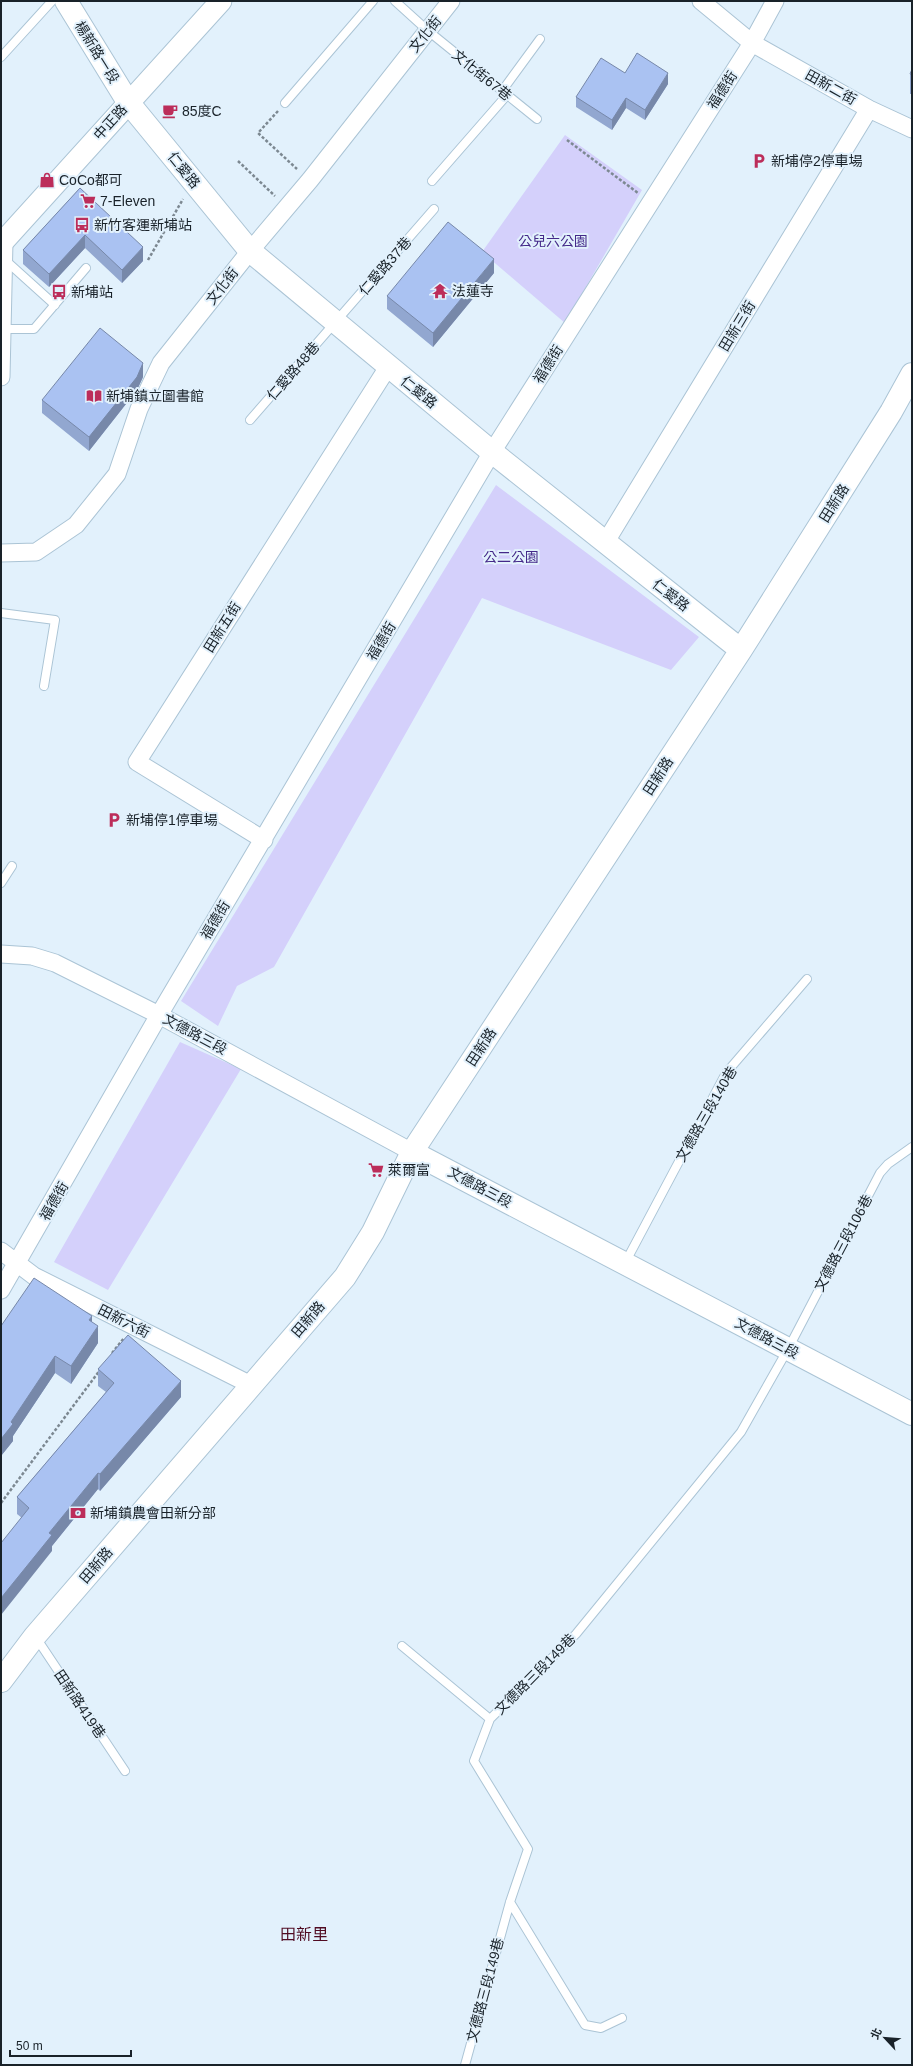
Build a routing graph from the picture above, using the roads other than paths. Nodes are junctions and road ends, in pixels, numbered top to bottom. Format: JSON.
{"nodes":[{"id":1,"x":52,"y":1,"type":"edge"},
{"id":2,"x":66,"y":1,"type":"edge"},
{"id":3,"x":220,"y":1,"type":"edge"},
{"id":4,"x":373,"y":1,"type":"edge"},
{"id":5,"x":395,"y":1,"type":"edge"},
{"id":6,"x":451,"y":1,"type":"edge"},
{"id":7,"x":702,"y":1,"type":"edge"},
{"id":8,"x":775,"y":1,"type":"edge"},
{"id":9,"x":427,"y":30,"type":"junction"},
{"id":10,"x":540,"y":38,"type":"dead end"},
{"id":11,"x":752,"y":43,"type":"junction"},
{"id":12,"x":1,"y":57,"type":"edge"},
{"id":13,"x":505,"y":93,"type":"junction"},
{"id":14,"x":128,"y":102,"type":"junction"},
{"id":15,"x":285,"y":103,"type":"road end"},
{"id":16,"x":870,"y":109,"type":"junction"},
{"id":17,"x":537,"y":119,"type":"dead end"},
{"id":18,"x":912,"y":129,"type":"edge"},
{"id":19,"x":432,"y":181,"type":"dead end"},
{"id":20,"x":434,"y":209,"type":"dead end"},
{"id":21,"x":2,"y":250,"type":"edge"},
{"id":22,"x":250,"y":251,"type":"junction"},
{"id":23,"x":86,"y":268,"type":"dead end"},
{"id":24,"x":55,"y":305,"type":"junction"},
{"id":25,"x":335,"y":322,"type":"junction"},
{"id":26,"x":2,"y":329,"type":"junction"},
{"id":27,"x":388,"y":367,"type":"junction"},
{"id":28,"x":912,"y":374,"type":"edge"},
{"id":29,"x":1,"y":377,"type":"edge"},
{"id":30,"x":250,"y":420,"type":"dead end"},
{"id":31,"x":492,"y":452,"type":"junction"},
{"id":32,"x":604,"y":543,"type":"junction"},
{"id":33,"x":1,"y":553,"type":"edge"},
{"id":34,"x":1,"y":613,"type":"edge"},
{"id":35,"x":741,"y":650,"type":"junction"},
{"id":36,"x":44,"y":686,"type":"dead end"},
{"id":37,"x":264,"y":840,"type":"junction"},
{"id":38,"x":12,"y":866,"type":"dead end"},
{"id":39,"x":1,"y":883,"type":"edge"},
{"id":40,"x":1,"y":954,"type":"edge"},
{"id":41,"x":807,"y":979,"type":"dead end"},
{"id":42,"x":159,"y":1015,"type":"junction"},
{"id":43,"x":912,"y":1147,"type":"edge"},
{"id":44,"x":412,"y":1152,"type":"junction"},
{"id":45,"x":1,"y":1251,"type":"edge"},
{"id":46,"x":625,"y":1263,"type":"junction"},
{"id":47,"x":18,"y":1264,"type":"junction"},
{"id":48,"x":1,"y":1290,"type":"edge"},
{"id":49,"x":788,"y":1348,"type":"junction"},
{"id":50,"x":251,"y":1385,"type":"junction"},
{"id":51,"x":912,"y":1414,"type":"edge"},
{"id":52,"x":35,"y":1636,"type":"junction"},
{"id":53,"x":402,"y":1646,"type":"dead end"},
{"id":54,"x":1,"y":1681,"type":"edge"},
{"id":55,"x":490,"y":1719,"type":"junction"},
{"id":56,"x":125,"y":1771,"type":"dead end"},
{"id":57,"x":510,"y":1902,"type":"junction"},
{"id":58,"x":622,"y":2018,"type":"dead end"},
{"id":59,"x":465,"y":2065,"type":"edge"}],
"edges":[{"from":1,"to":12,"type":"lane"},
{"from":2,"to":14,"type":"main road","name":"楊新路一段"},
{"from":3,"to":14,"type":"street","name":"中正路"},
{"from":4,"to":15,"type":"lane"},
{"from":5,"to":9,"type":"lane","name":"文化街67巷"},
{"from":6,"to":9,"type":"street","name":"文化街"},
{"from":7,"to":11,"type":"street","name":"田新二街"},
{"from":8,"to":11,"type":"street","name":"福德街"},
{"from":9,"to":13,"type":"lane","name":"文化街67巷"},
{"from":9,"to":22,"type":"street","name":"文化街"},
{"from":10,"to":13,"type":"lane"},
{"from":11,"to":16,"type":"street","name":"田新二街"},
{"from":11,"to":31,"type":"street","name":"福德街"},
{"from":13,"to":17,"type":"lane","name":"文化街67巷"},
{"from":13,"to":19,"type":"lane"},
{"from":14,"to":21,"type":"street","name":"中正路"},
{"from":14,"to":22,"type":"main road","name":"仁愛路"},
{"from":16,"to":18,"type":"street","name":"田新二街"},
{"from":16,"to":32,"type":"street","name":"田新三街"},
{"from":20,"to":25,"type":"lane","name":"仁愛路37巷"},
{"from":21,"to":24,"type":"lane"},
{"from":21,"to":26,"type":"street"},
{"from":22,"to":25,"type":"main road","name":"仁愛路"},
{"from":22,"to":33,"type":"street","name":"文化街"},
{"from":23,"to":24,"type":"lane"},
{"from":24,"to":26,"type":"lane"},
{"from":25,"to":27,"type":"main road","name":"仁愛路"},
{"from":25,"to":30,"type":"lane","name":"仁愛路48巷"},
{"from":26,"to":29,"type":"street"},
{"from":27,"to":31,"type":"main road","name":"仁愛路"},
{"from":27,"to":37,"type":"street","name":"田新五街"},
{"from":28,"to":35,"type":"main road","name":"田新路"},
{"from":31,"to":32,"type":"main road","name":"仁愛路"},
{"from":31,"to":37,"type":"street","name":"福德街"},
{"from":32,"to":35,"type":"main road","name":"仁愛路"},
{"from":34,"to":36,"type":"lane"},
{"from":35,"to":44,"type":"main road","name":"田新路"},
{"from":37,"to":42,"type":"street","name":"福德街"},
{"from":38,"to":39,"type":"lane"},
{"from":40,"to":42,"type":"street","name":"文德路三段"},
{"from":41,"to":46,"type":"lane","name":"文德路三段140巷"},
{"from":42,"to":44,"type":"street","name":"文德路三段"},
{"from":42,"to":47,"type":"street","name":"福德街"},
{"from":43,"to":49,"type":"lane","name":"文德路三段106巷"},
{"from":44,"to":46,"type":"main road","name":"文德路三段"},
{"from":44,"to":50,"type":"main road","name":"田新路"},
{"from":45,"to":47,"type":"street","name":"田新六街"},
{"from":46,"to":49,"type":"main road","name":"文德路三段"},
{"from":47,"to":48,"type":"street","name":"福德街"},
{"from":47,"to":50,"type":"street","name":"田新六街"},
{"from":49,"to":51,"type":"main road","name":"文德路三段"},
{"from":49,"to":55,"type":"lane","name":"文德路三段149巷"},
{"from":50,"to":52,"type":"main road","name":"田新路"},
{"from":52,"to":54,"type":"main road","name":"田新路"},
{"from":52,"to":56,"type":"lane","name":"田新路419巷"},
{"from":53,"to":55,"type":"lane"},
{"from":55,"to":57,"type":"lane","name":"文德路三段149巷"},
{"from":57,"to":58,"type":"lane"},
{"from":57,"to":59,"type":"lane","name":"文德路三段149巷"}]}
